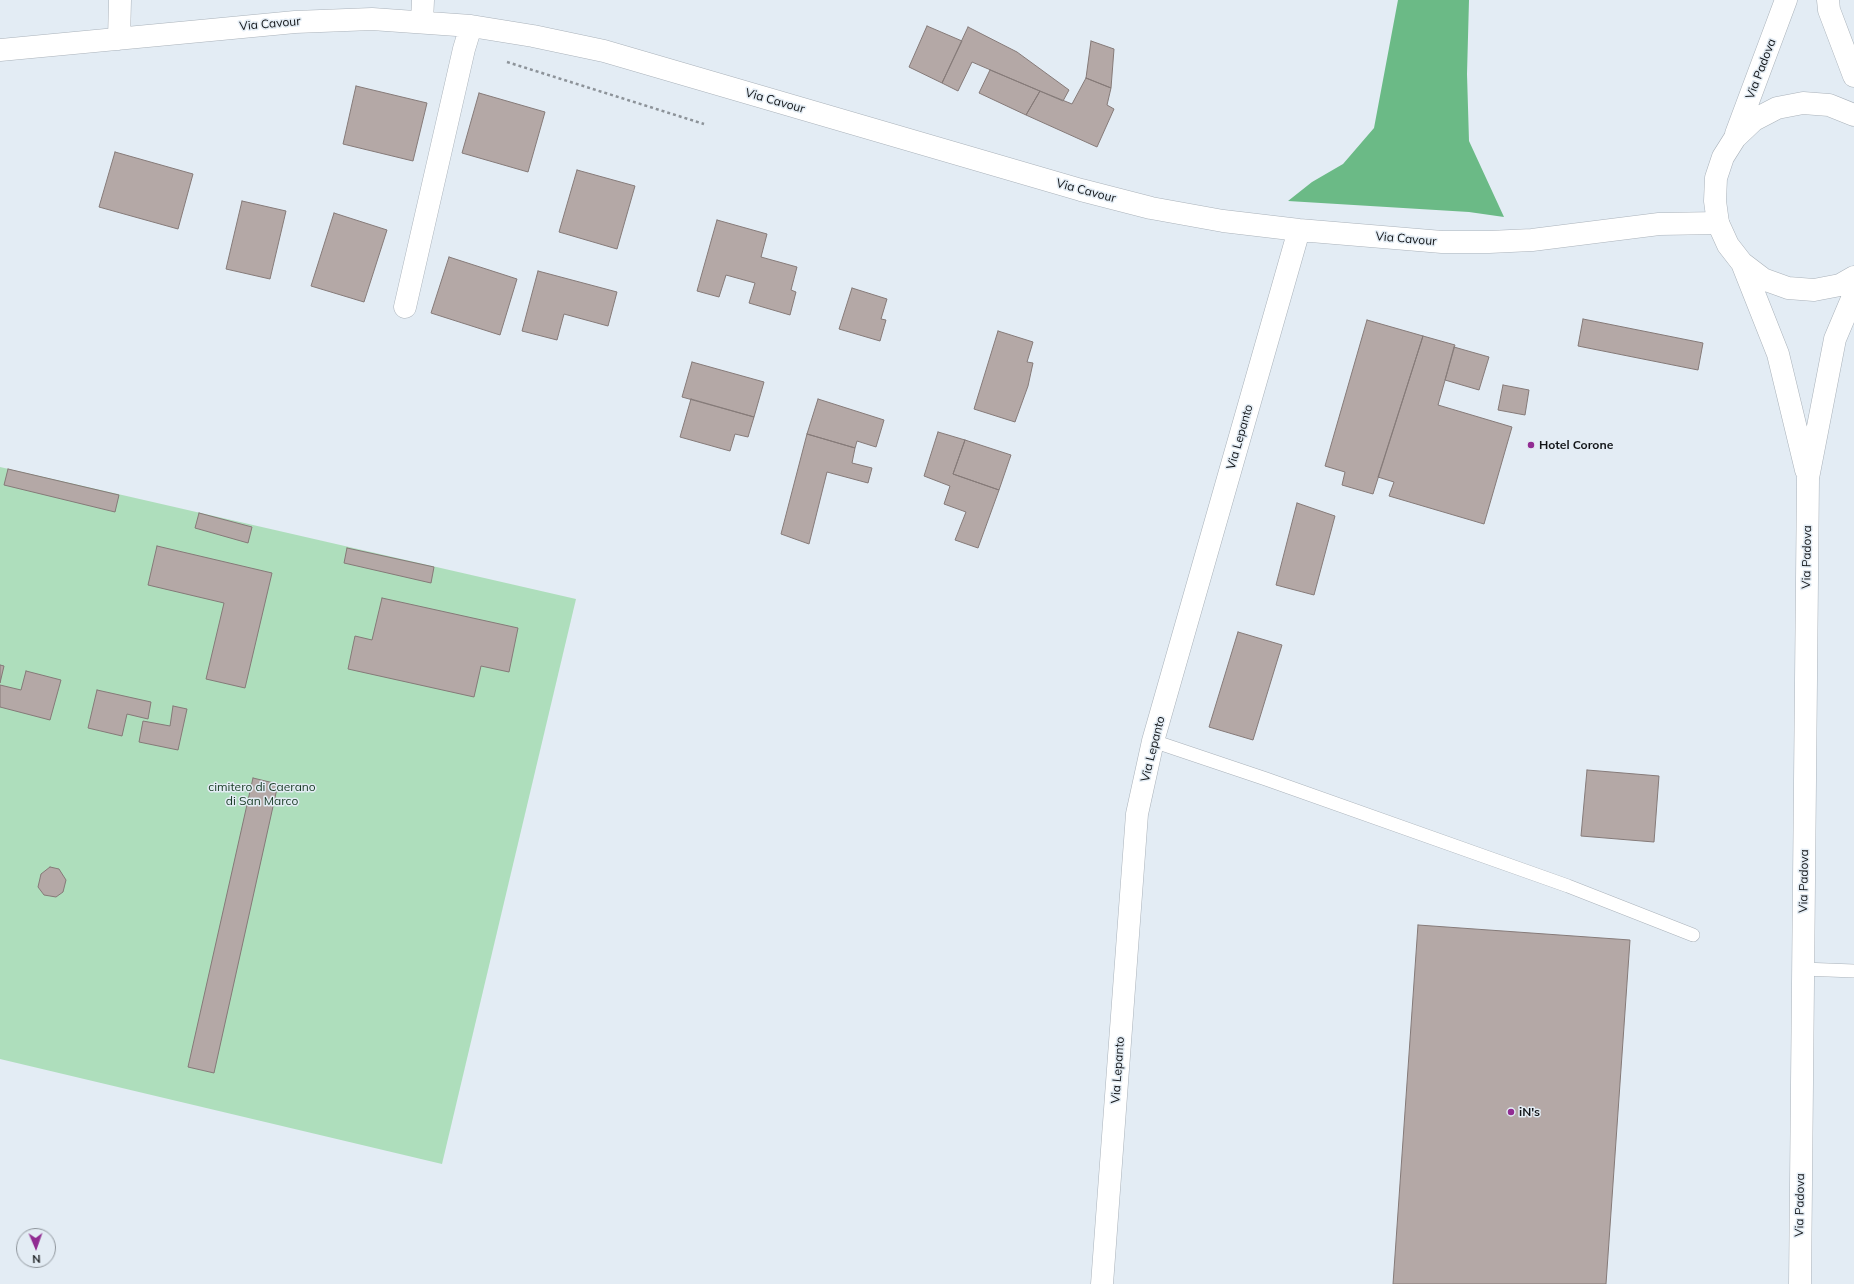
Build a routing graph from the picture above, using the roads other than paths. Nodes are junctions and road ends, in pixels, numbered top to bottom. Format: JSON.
{"nodes":[{"id":1,"x":120,"y":0,"type":"edge"},
{"id":2,"x":423,"y":0,"type":"edge"},
{"id":3,"x":1786,"y":0,"type":"edge"},
{"id":4,"x":1828,"y":0,"type":"edge"},
{"id":5,"x":422,"y":22,"type":"junction"},
{"id":6,"x":471,"y":26,"type":"junction"},
{"id":7,"x":119,"y":39,"type":"junction"},
{"id":8,"x":0,"y":50,"type":"edge"},
{"id":9,"x":1854,"y":76,"type":"edge"},
{"id":10,"x":1854,"y":115,"type":"edge"},
{"id":11,"x":1735,"y":138,"type":"junction"},
{"id":12,"x":1718,"y":223,"type":"junction"},
{"id":13,"x":1299,"y":230,"type":"junction"},
{"id":14,"x":1742,"y":263,"type":"junction"},
{"id":15,"x":1854,"y":277,"type":"edge"},
{"id":16,"x":1854,"y":294,"type":"edge"},
{"id":17,"x":405,"y":307,"type":"dead end"},
{"id":18,"x":1808,"y":478,"type":"junction"},
{"id":19,"x":1153,"y":741,"type":"junction"},
{"id":20,"x":1693,"y":935,"type":"dead end"},
{"id":21,"x":1803,"y":970,"type":"junction"},
{"id":22,"x":1854,"y":971,"type":"edge"},
{"id":23,"x":1102,"y":1284,"type":"edge"},
{"id":24,"x":1800,"y":1284,"type":"edge"}],
"edges":[{"from":1,"to":7,"type":"street"},
{"from":2,"to":5,"type":"street"},
{"from":3,"to":11,"type":"street","name":"Via Padova"},
{"from":4,"to":9,"type":"street"},
{"from":5,"to":6,"type":"street","name":"Via Cavour"},
{"from":5,"to":7,"type":"street","name":"Via Cavour"},
{"from":6,"to":13,"type":"street","name":"Via Cavour"},
{"from":6,"to":17,"type":"street"},
{"from":7,"to":8,"type":"street","name":"Via Cavour"},
{"from":10,"to":11,"type":"street","name":"Via Padova"},
{"from":11,"to":12,"type":"street","name":"Via Padova"},
{"from":12,"to":13,"type":"street","name":"Via Cavour"},
{"from":12,"to":14,"type":"street","name":"Via Padova"},
{"from":13,"to":19,"type":"street","name":"Via Lepanto"},
{"from":14,"to":15,"type":"street","name":"Via Padova"},
{"from":14,"to":18,"type":"street","name":"Via Padova"},
{"from":16,"to":18,"type":"street","name":"Via Padova"},
{"from":18,"to":21,"type":"street","name":"Via Padova"},
{"from":19,"to":20,"type":"lane"},
{"from":19,"to":23,"type":"street","name":"Via Lepanto"},
{"from":21,"to":22,"type":"lane"},
{"from":21,"to":24,"type":"street","name":"Via Padova"}]}
